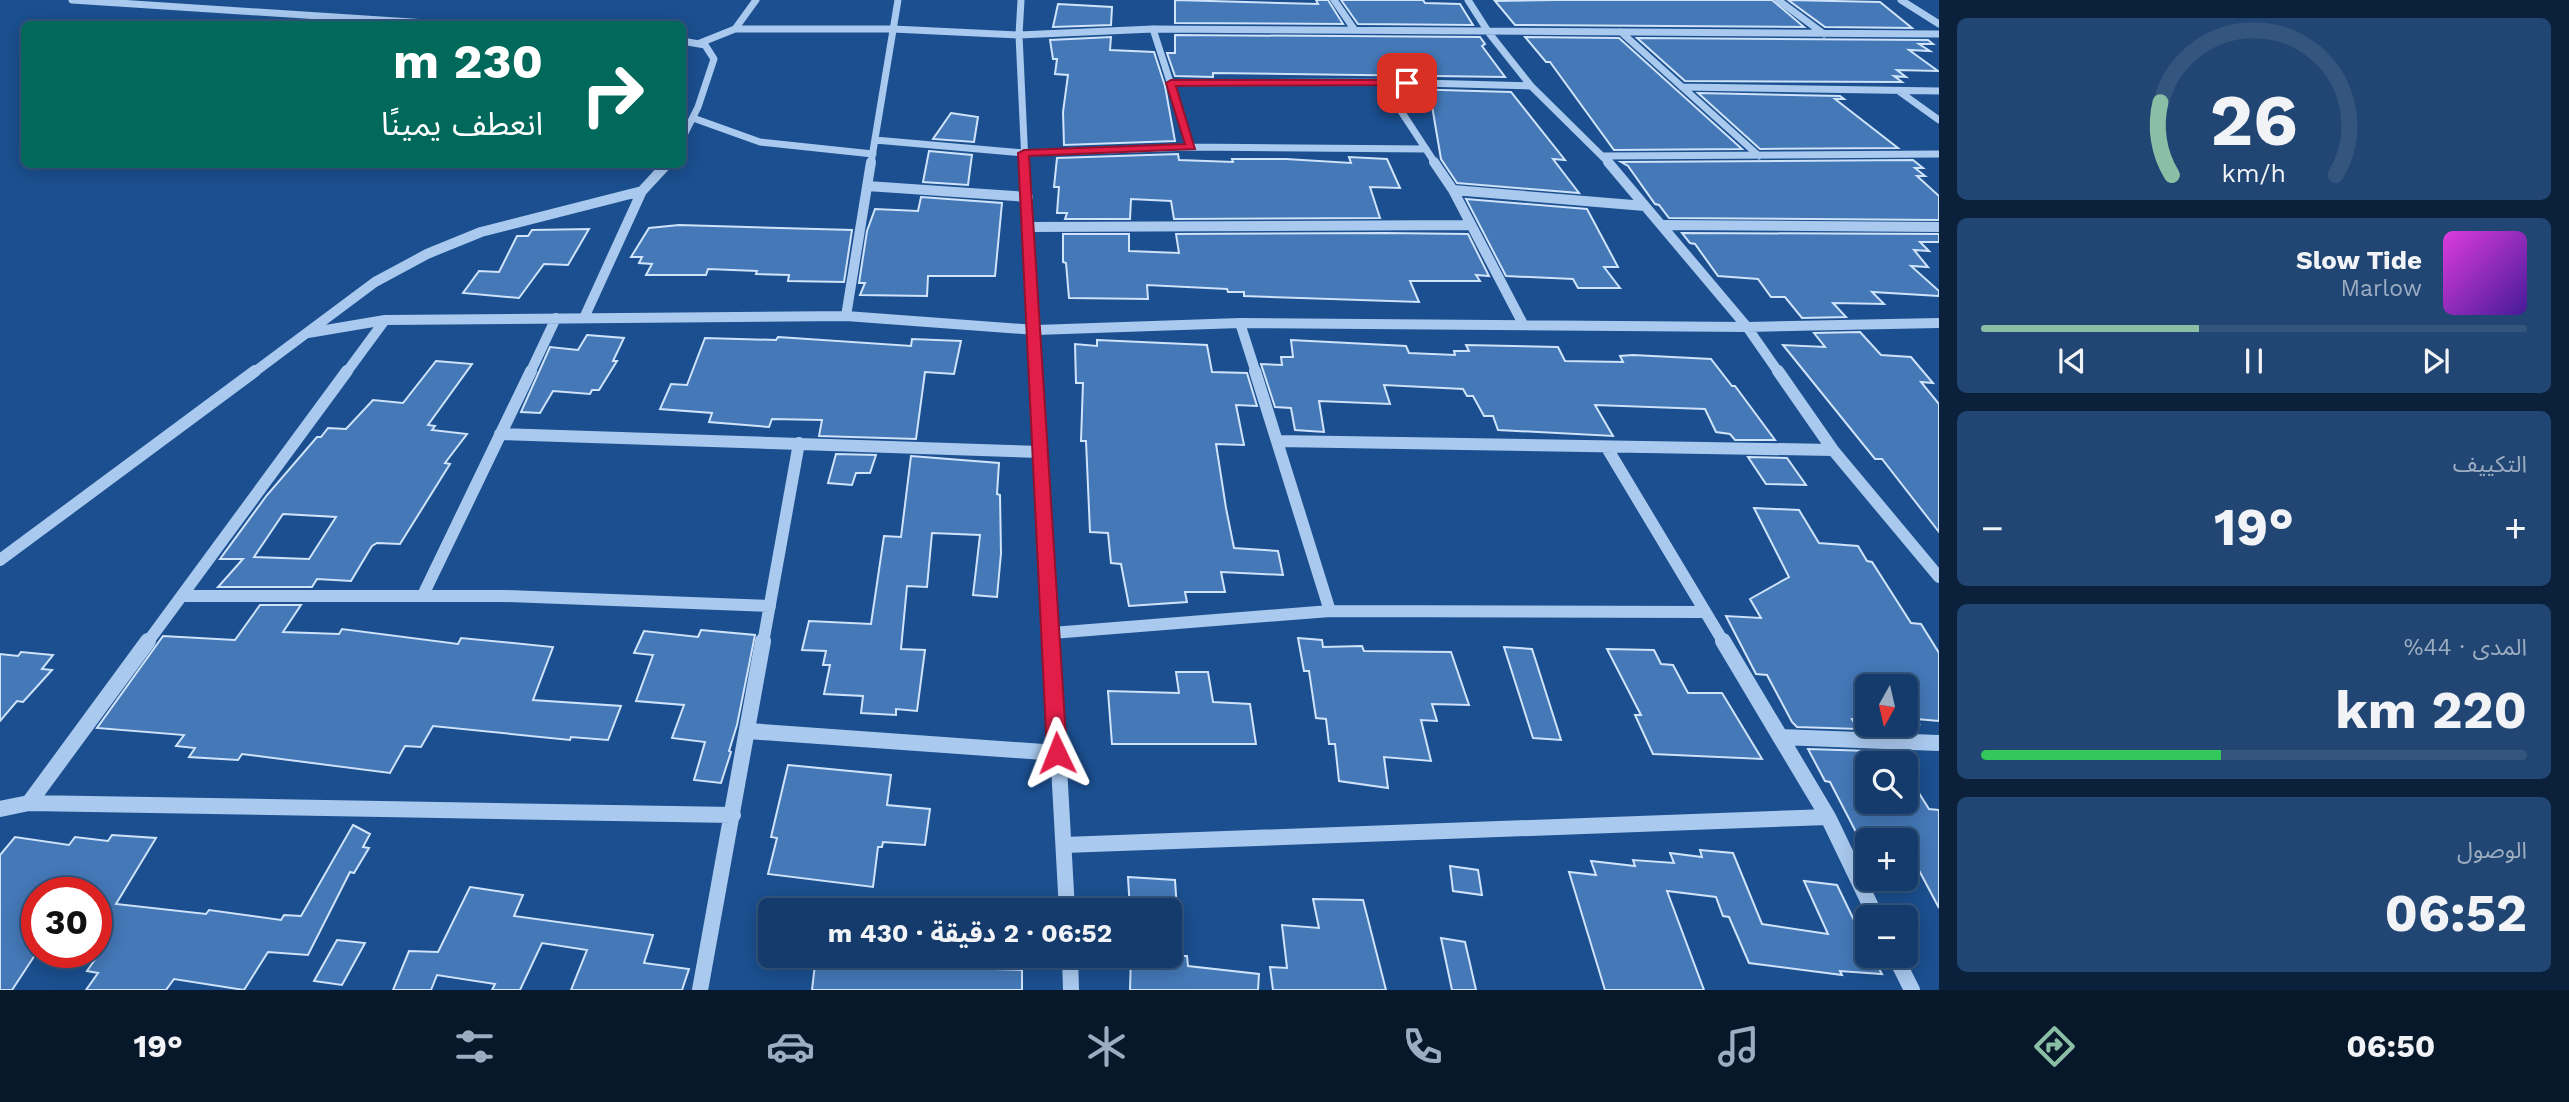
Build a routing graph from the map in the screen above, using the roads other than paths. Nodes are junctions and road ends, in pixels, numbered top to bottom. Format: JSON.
{"nodes":[{"id":1,"x":72,"y":0,"type":"edge"},
{"id":2,"x":755,"y":0,"type":"edge"},
{"id":3,"x":898,"y":0,"type":"edge"},
{"id":4,"x":1021,"y":0,"type":"edge"},
{"id":5,"x":1334,"y":0,"type":"edge"},
{"id":6,"x":1468,"y":0,"type":"edge"},
{"id":7,"x":1777,"y":0,"type":"edge"},
{"id":8,"x":1901,"y":0,"type":"edge"},
{"id":9,"x":396,"y":21,"type":"edge"},
{"id":10,"x":1939,"y":24,"type":"edge"},
{"id":11,"x":735,"y":29,"type":"junction"},
{"id":12,"x":893,"y":29,"type":"junction"},
{"id":13,"x":1153,"y":29,"type":"junction"},
{"id":14,"x":1354,"y":29,"type":"junction"},
{"id":15,"x":1621,"y":32,"type":"junction"},
{"id":16,"x":1489,"y":33,"type":"junction"},
{"id":17,"x":1825,"y":34,"type":"junction"},
{"id":18,"x":1939,"y":34,"type":"edge"},
{"id":19,"x":1019,"y":35,"type":"junction"},
{"id":20,"x":686,"y":41,"type":"edge"},
{"id":21,"x":700,"y":43,"type":"junction"},
{"id":22,"x":1382,"y":82,"type":"junction"},
{"id":23,"x":1171,"y":83,"type":"junction"},
{"id":24,"x":1531,"y":86,"type":"junction"},
{"id":25,"x":1682,"y":86,"type":"junction"},
{"id":26,"x":1939,"y":91,"type":"edge"},
{"id":27,"x":1899,"y":92,"type":"junction"},
{"id":28,"x":692,"y":118,"type":"junction"},
{"id":29,"x":1939,"y":120,"type":"edge"},
{"id":30,"x":686,"y":131,"type":"edge"},
{"id":31,"x":875,"y":140,"type":"junction"},
{"id":32,"x":1191,"y":147,"type":"junction"},
{"id":33,"x":1426,"y":149,"type":"junction"},
{"id":34,"x":1024,"y":153,"type":"junction"},
{"id":35,"x":873,"y":154,"type":"junction"},
{"id":36,"x":1939,"y":154,"type":"edge"},
{"id":37,"x":1603,"y":156,"type":"junction"},
{"id":38,"x":1759,"y":156,"type":"junction"},
{"id":39,"x":663,"y":168,"type":"edge"},
{"id":40,"x":867,"y":186,"type":"junction"},
{"id":41,"x":1453,"y":190,"type":"junction"},
{"id":42,"x":642,"y":191,"type":"junction"},
{"id":43,"x":1028,"y":197,"type":"junction"},
{"id":44,"x":1645,"y":206,"type":"junction"},
{"id":45,"x":1469,"y":225,"type":"junction"},
{"id":46,"x":1664,"y":225,"type":"junction"},
{"id":47,"x":1030,"y":227,"type":"junction"},
{"id":48,"x":1939,"y":227,"type":"edge"},
{"id":49,"x":846,"y":316,"type":"junction"},
{"id":50,"x":556,"y":318,"type":"junction"},
{"id":51,"x":584,"y":318,"type":"junction"},
{"id":52,"x":386,"y":320,"type":"junction"},
{"id":53,"x":1934,"y":323,"type":"edge"},
{"id":54,"x":1240,"y":324,"type":"junction"},
{"id":55,"x":1523,"y":324,"type":"junction"},
{"id":56,"x":1747,"y":327,"type":"junction"},
{"id":57,"x":1035,"y":330,"type":"junction"},
{"id":58,"x":1939,"y":332,"type":"edge"},
{"id":59,"x":308,"y":333,"type":"junction"},
{"id":60,"x":500,"y":434,"type":"junction"},
{"id":61,"x":1277,"y":441,"type":"junction"},
{"id":62,"x":799,"y":443,"type":"junction"},
{"id":63,"x":1607,"y":448,"type":"junction"},
{"id":64,"x":1833,"y":450,"type":"junction"},
{"id":65,"x":1042,"y":452,"type":"junction"},
{"id":66,"x":0,"y":560,"type":"edge"},
{"id":67,"x":1939,"y":577,"type":"edge"},
{"id":68,"x":423,"y":595,"type":"junction"},
{"id":69,"x":183,"y":596,"type":"junction"},
{"id":70,"x":770,"y":606,"type":"junction"},
{"id":71,"x":1330,"y":611,"type":"junction"},
{"id":72,"x":1705,"y":612,"type":"junction"},
{"id":73,"x":1052,"y":633,"type":"junction"},
{"id":74,"x":748,"y":731,"type":"junction"},
{"id":75,"x":1780,"y":737,"type":"junction"},
{"id":76,"x":1939,"y":743,"type":"edge"},
{"id":77,"x":1057,"y":753,"type":"junction"},
{"id":78,"x":29,"y":803,"type":"junction"},
{"id":79,"x":0,"y":809,"type":"edge"},
{"id":80,"x":733,"y":816,"type":"junction"},
{"id":81,"x":1828,"y":817,"type":"junction"},
{"id":82,"x":1064,"y":845,"type":"junction"},
{"id":83,"x":1067,"y":898,"type":"edge"},
{"id":84,"x":1871,"y":905,"type":"edge"},
{"id":85,"x":1070,"y":968,"type":"edge"},
{"id":86,"x":1901,"y":968,"type":"edge"},
{"id":87,"x":700,"y":990,"type":"edge"},
{"id":88,"x":1071,"y":990,"type":"edge"},
{"id":89,"x":1912,"y":990,"type":"edge"}],
"edges":[{"from":1,"to":9,"type":"street"},
{"from":2,"to":11,"type":"street"},
{"from":3,"to":12,"type":"street"},
{"from":4,"to":19,"type":"street"},
{"from":5,"to":14,"type":"street"},
{"from":6,"to":16,"type":"street"},
{"from":7,"to":17,"type":"street"},
{"from":8,"to":10,"type":"street"},
{"from":11,"to":12,"type":"street"},
{"from":11,"to":21,"type":"street"},
{"from":12,"to":19,"type":"street"},
{"from":12,"to":31,"type":"street"},
{"from":13,"to":14,"type":"street"},
{"from":13,"to":19,"type":"street"},
{"from":13,"to":23,"type":"street"},
{"from":14,"to":16,"type":"street"},
{"from":15,"to":16,"type":"street"},
{"from":15,"to":17,"type":"street"},
{"from":15,"to":25,"type":"street"},
{"from":16,"to":24,"type":"street"},
{"from":17,"to":18,"type":"street"},
{"from":19,"to":34,"type":"street"},
{"from":20,"to":21,"type":"street"},
{"from":21,"to":28,"type":"street"},
{"from":22,"to":23,"type":"street"},
{"from":22,"to":24,"type":"street"},
{"from":22,"to":33,"type":"street"},
{"from":23,"to":32,"type":"street"},
{"from":24,"to":37,"type":"street"},
{"from":25,"to":27,"type":"street"},
{"from":25,"to":38,"type":"street"},
{"from":26,"to":27,"type":"street"},
{"from":27,"to":29,"type":"street"},
{"from":28,"to":30,"type":"street"},
{"from":28,"to":35,"type":"street"},
{"from":31,"to":34,"type":"street"},
{"from":31,"to":35,"type":"street"},
{"from":32,"to":33,"type":"street"},
{"from":32,"to":34,"type":"street"},
{"from":33,"to":41,"type":"street"},
{"from":34,"to":43,"type":"street"},
{"from":35,"to":40,"type":"street"},
{"from":36,"to":38,"type":"street"},
{"from":37,"to":38,"type":"street"},
{"from":37,"to":44,"type":"street"},
{"from":39,"to":42,"type":"street"},
{"from":40,"to":43,"type":"street"},
{"from":40,"to":49,"type":"street"},
{"from":41,"to":44,"type":"street"},
{"from":41,"to":45,"type":"street"},
{"from":42,"to":51,"type":"street"},
{"from":42,"to":59,"type":"street"},
{"from":43,"to":47,"type":"street"},
{"from":44,"to":46,"type":"street"},
{"from":45,"to":47,"type":"street"},
{"from":45,"to":55,"type":"street"},
{"from":46,"to":48,"type":"street"},
{"from":46,"to":56,"type":"street"},
{"from":47,"to":57,"type":"street"},
{"from":49,"to":51,"type":"street"},
{"from":49,"to":57,"type":"street"},
{"from":50,"to":51,"type":"street"},
{"from":50,"to":52,"type":"street"},
{"from":50,"to":60,"type":"street"},
{"from":52,"to":59,"type":"street"},
{"from":52,"to":69,"type":"street"},
{"from":53,"to":56,"type":"street"},
{"from":53,"to":58,"type":"street"},
{"from":54,"to":55,"type":"street"},
{"from":54,"to":57,"type":"street"},
{"from":54,"to":61,"type":"street"},
{"from":55,"to":56,"type":"street"},
{"from":56,"to":64,"type":"street"},
{"from":57,"to":65,"type":"street"},
{"from":59,"to":66,"type":"street"},
{"from":60,"to":62,"type":"street"},
{"from":60,"to":68,"type":"street"},
{"from":61,"to":63,"type":"street"},
{"from":61,"to":71,"type":"street"},
{"from":62,"to":65,"type":"street"},
{"from":62,"to":70,"type":"street"},
{"from":63,"to":64,"type":"street"},
{"from":63,"to":72,"type":"street"},
{"from":64,"to":67,"type":"street"},
{"from":65,"to":73,"type":"street"},
{"from":68,"to":69,"type":"street"},
{"from":68,"to":70,"type":"street"},
{"from":69,"to":78,"type":"street"},
{"from":70,"to":74,"type":"street"},
{"from":71,"to":72,"type":"street"},
{"from":71,"to":73,"type":"street"},
{"from":72,"to":75,"type":"street"},
{"from":73,"to":77,"type":"street"},
{"from":74,"to":77,"type":"street"},
{"from":74,"to":80,"type":"street"},
{"from":75,"to":76,"type":"street"},
{"from":75,"to":81,"type":"street"},
{"from":77,"to":82,"type":"street"},
{"from":78,"to":79,"type":"street"},
{"from":78,"to":80,"type":"street"},
{"from":80,"to":87,"type":"street"},
{"from":81,"to":82,"type":"street"},
{"from":81,"to":84,"type":"street"},
{"from":82,"to":83,"type":"street"},
{"from":85,"to":88,"type":"street"},
{"from":86,"to":89,"type":"street"}]}
